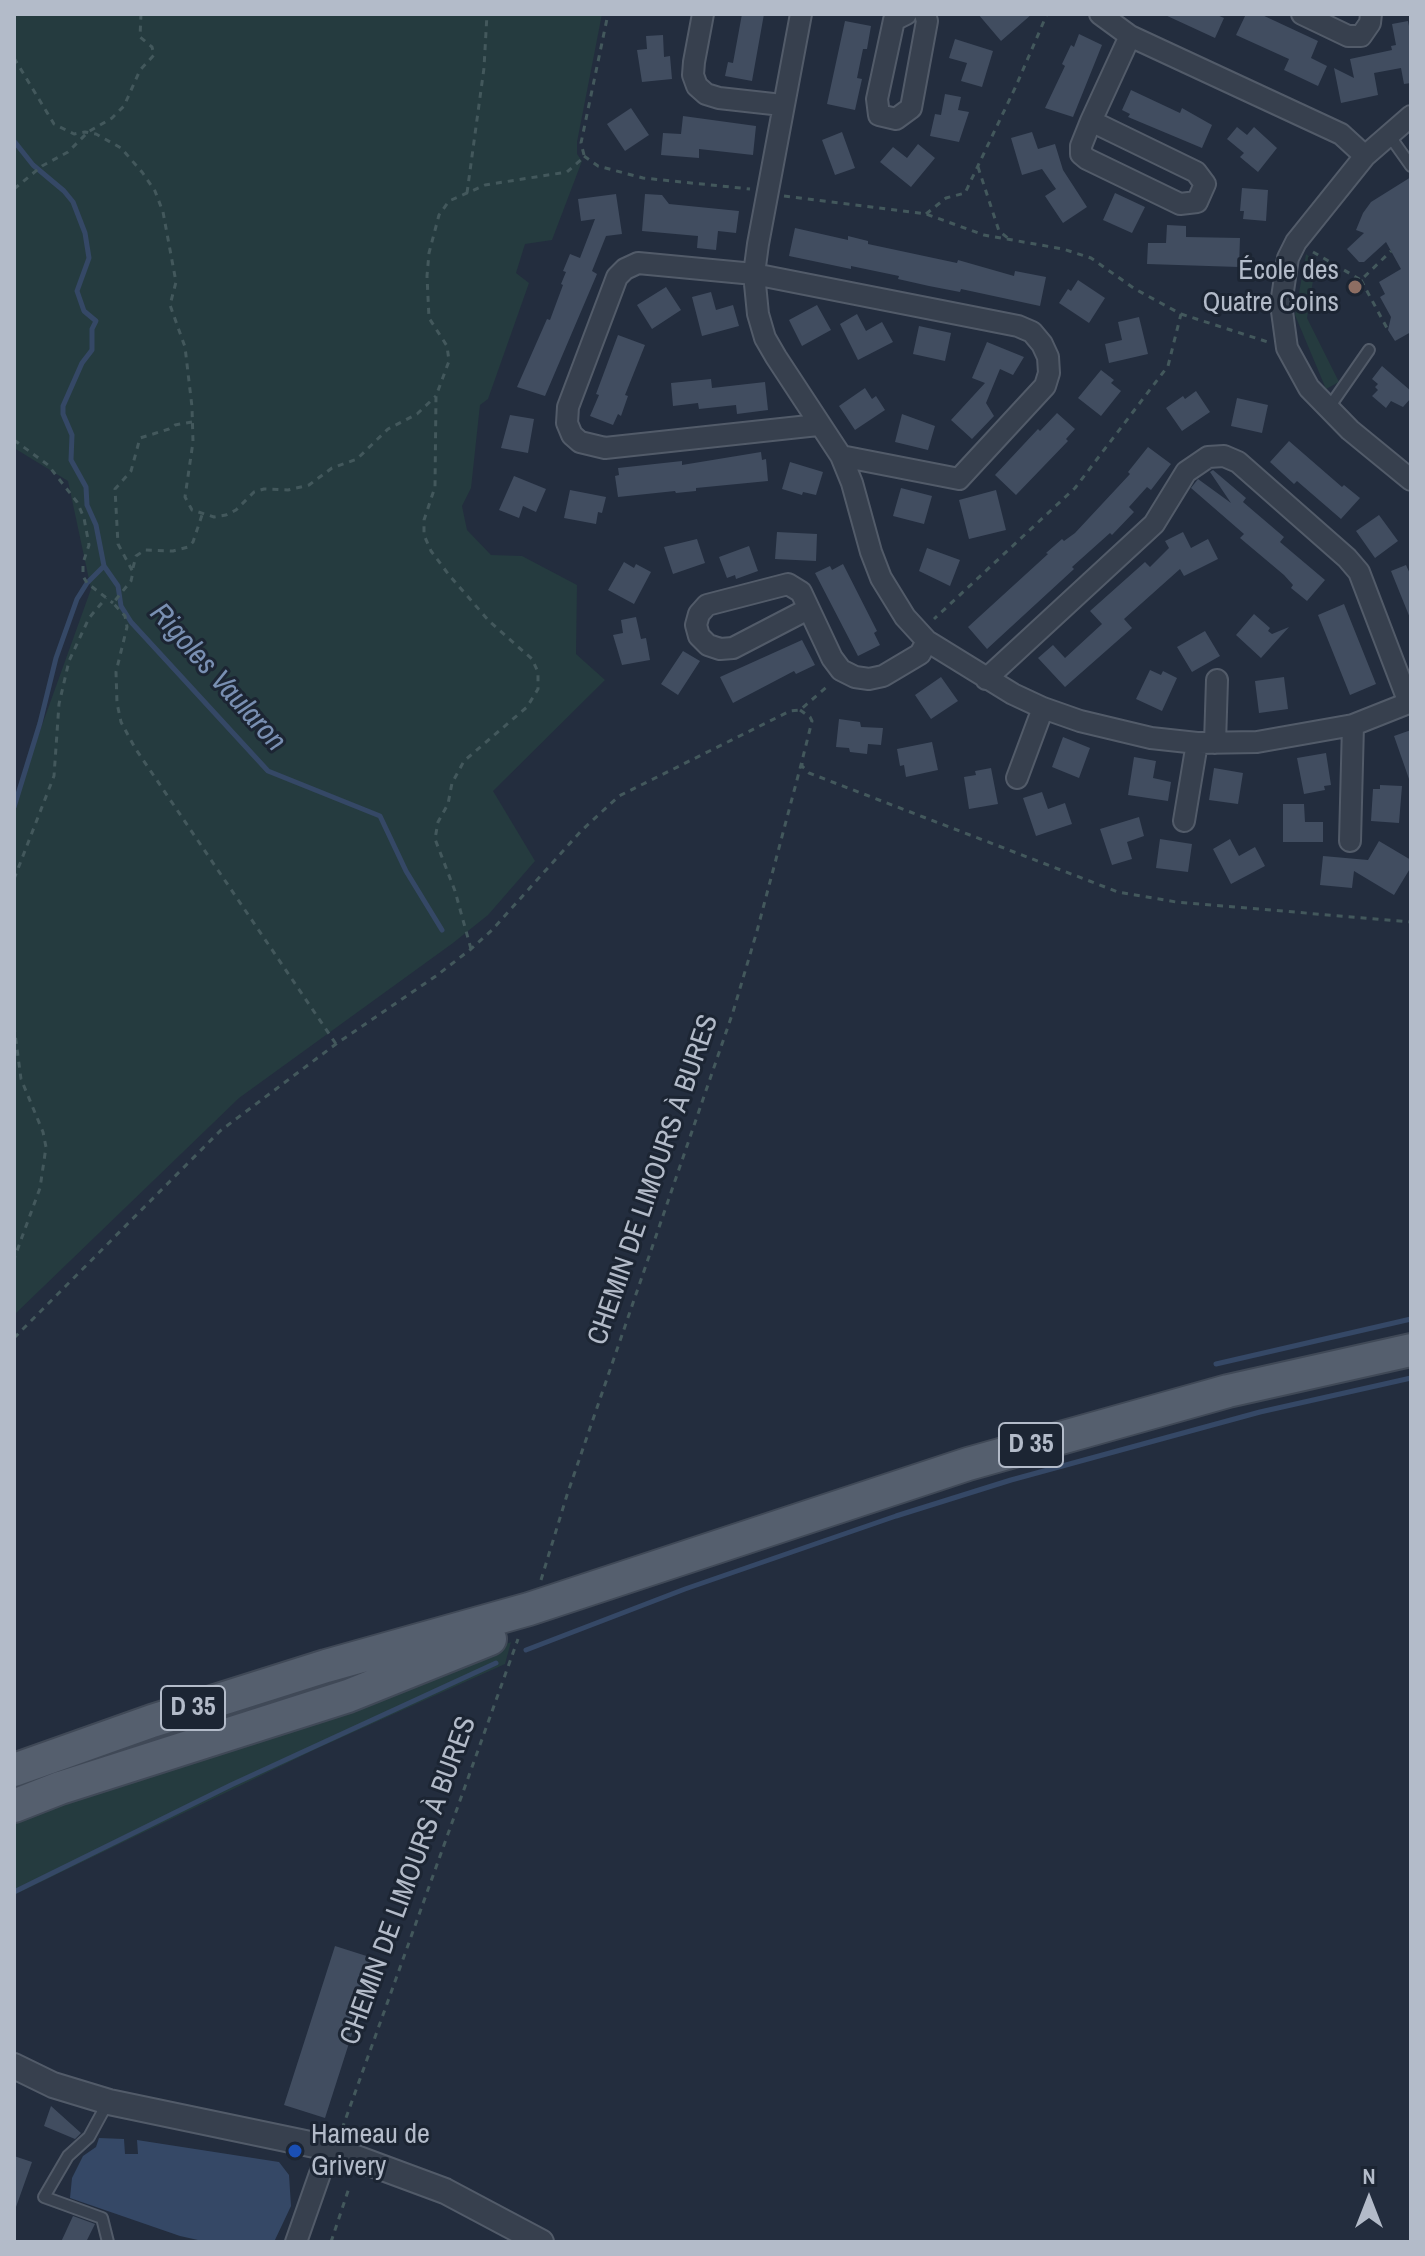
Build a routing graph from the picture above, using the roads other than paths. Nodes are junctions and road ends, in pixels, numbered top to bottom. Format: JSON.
{"nodes":[{"id":1,"x":703,"y":14,"type":"edge"},
{"id":2,"x":801,"y":14,"type":"edge"},
{"id":3,"x":906,"y":14,"type":"edge"},
{"id":4,"x":925,"y":14,"type":"edge"},
{"id":5,"x":1100,"y":14,"type":"edge"},
{"id":6,"x":1302,"y":14,"type":"edge"},
{"id":7,"x":1371,"y":14,"type":"edge"},
{"id":8,"x":1130,"y":36,"type":"junction"},
{"id":9,"x":782,"y":105,"type":"junction"},
{"id":10,"x":1411,"y":116,"type":"edge"},
{"id":11,"x":1091,"y":121,"type":"junction"},
{"id":12,"x":1389,"y":135,"type":"junction"},
{"id":13,"x":1365,"y":156,"type":"junction"},
{"id":14,"x":1411,"y":166,"type":"edge"},
{"id":15,"x":754,"y":274,"type":"junction"},
{"id":16,"x":1369,"y":350,"type":"dead end"},
{"id":17,"x":1328,"y":409,"type":"junction"},
{"id":18,"x":818,"y":425,"type":"junction"},
{"id":19,"x":841,"y":456,"type":"junction"},
{"id":20,"x":1411,"y":480,"type":"edge"},
{"id":21,"x":808,"y":609,"type":"junction"},
{"id":22,"x":927,"y":641,"type":"junction"},
{"id":23,"x":986,"y":679,"type":"junction"},
{"id":24,"x":1217,"y":680,"type":"dead end"},
{"id":25,"x":1410,"y":702,"type":"edge"},
{"id":26,"x":1043,"y":708,"type":"junction"},
{"id":27,"x":1353,"y":725,"type":"junction"},
{"id":28,"x":1206,"y":743,"type":"junction"},
{"id":29,"x":1017,"y":778,"type":"dead end"},
{"id":30,"x":1184,"y":821,"type":"dead end"},
{"id":31,"x":1350,"y":841,"type":"dead end"},
{"id":32,"x":1411,"y":1350,"type":"edge"},
{"id":33,"x":526,"y":1617,"type":"junction"},
{"id":34,"x":14,"y":1770,"type":"edge"},
{"id":35,"x":14,"y":1806,"type":"edge"},
{"id":36,"x":14,"y":2066,"type":"edge"},
{"id":37,"x":109,"y":2102,"type":"junction"},
{"id":38,"x":329,"y":2148,"type":"junction"},
{"id":39,"x":108,"y":2242,"type":"edge"},
{"id":40,"x":296,"y":2242,"type":"edge"},
{"id":41,"x":541,"y":2242,"type":"edge"}],
"edges":[{"from":1,"to":9,"type":"street"},
{"from":2,"to":9,"type":"street"},
{"from":3,"to":4,"type":"street"},
{"from":5,"to":8,"type":"street"},
{"from":6,"to":7,"type":"street"},
{"from":8,"to":11,"type":"street"},
{"from":8,"to":13,"type":"street"},
{"from":9,"to":15,"type":"street"},
{"from":10,"to":12,"type":"street"},
{"from":11,"to":11,"type":"street"},
{"from":12,"to":13,"type":"street"},
{"from":12,"to":14,"type":"lane"},
{"from":13,"to":17,"type":"street"},
{"from":15,"to":18,"type":"street"},
{"from":15,"to":18,"type":"street"},
{"from":15,"to":19,"type":"street"},
{"from":16,"to":17,"type":"lane"},
{"from":17,"to":20,"type":"street"},
{"from":18,"to":19,"type":"street"},
{"from":19,"to":22,"type":"street"},
{"from":21,"to":21,"type":"street"},
{"from":21,"to":22,"type":"street"},
{"from":22,"to":23,"type":"street"},
{"from":23,"to":25,"type":"street"},
{"from":23,"to":26,"type":"street"},
{"from":24,"to":28,"type":"street"},
{"from":25,"to":27,"type":"street"},
{"from":26,"to":28,"type":"street"},
{"from":26,"to":29,"type":"street"},
{"from":27,"to":28,"type":"street"},
{"from":27,"to":31,"type":"street"},
{"from":28,"to":30,"type":"street"},
{"from":32,"to":33,"type":"main road","number":"D 35"},
{"from":33,"to":34,"type":"main road","number":"D 35"},
{"from":33,"to":35,"type":"main road","number":"D 35"},
{"from":36,"to":37,"type":"street"},
{"from":37,"to":38,"type":"street"},
{"from":37,"to":39,"type":"lane"},
{"from":38,"to":40,"type":"street"},
{"from":38,"to":41,"type":"street"}]}
